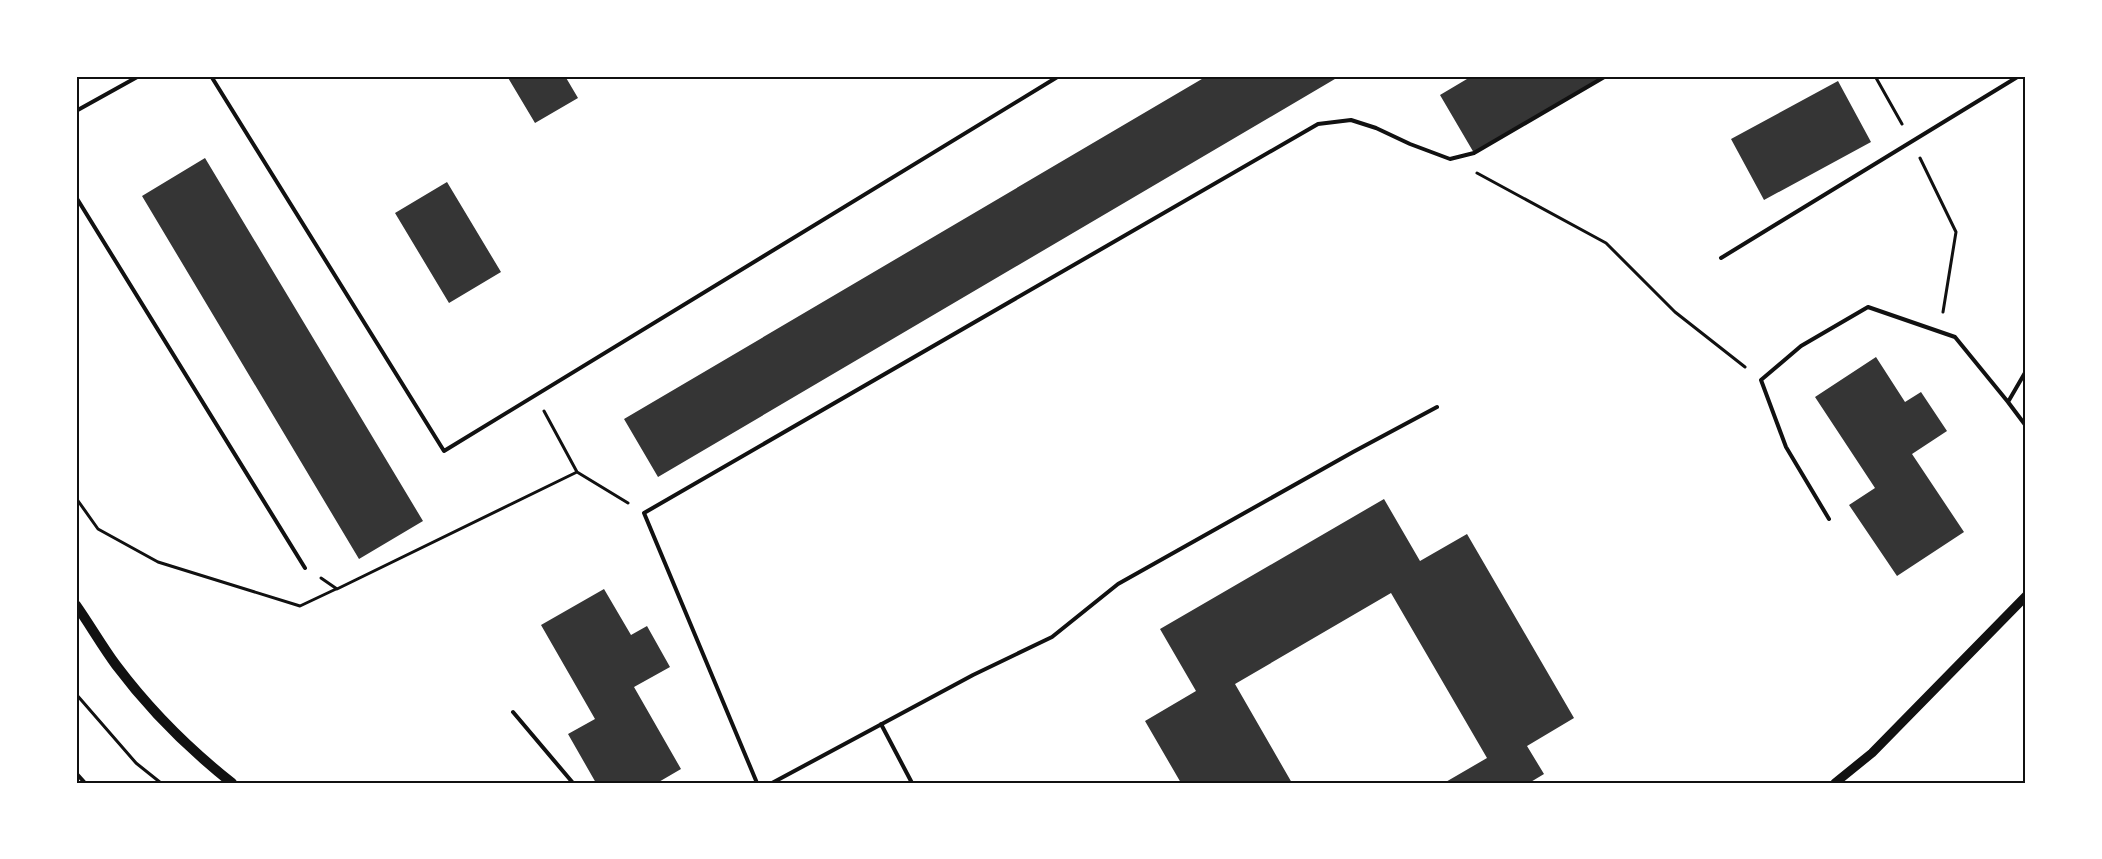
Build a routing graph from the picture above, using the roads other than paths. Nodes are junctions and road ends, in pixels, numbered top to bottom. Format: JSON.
{"nodes":[{"id":1,"x":139,"y":76,"type":"edge"},
{"id":2,"x":211,"y":76,"type":"edge"},
{"id":3,"x":1059,"y":76,"type":"edge"},
{"id":4,"x":1606,"y":76,"type":"edge"},
{"id":5,"x":2019,"y":76,"type":"edge"},
{"id":6,"x":76,"y":111,"type":"edge"},
{"id":7,"x":76,"y":197,"type":"edge"},
{"id":8,"x":1721,"y":258,"type":"dead end"},
{"id":9,"x":2026,"y":371,"type":"edge"},
{"id":10,"x":2008,"y":402,"type":"junction"},
{"id":11,"x":1437,"y":407,"type":"dead end"},
{"id":12,"x":2026,"y":426,"type":"edge"},
{"id":13,"x":1829,"y":519,"type":"dead end"},
{"id":14,"x":305,"y":568,"type":"road end"},
{"id":15,"x":2026,"y":596,"type":"edge"},
{"id":16,"x":76,"y":605,"type":"edge"},
{"id":17,"x":513,"y":712,"type":"dead end"},
{"id":18,"x":881,"y":724,"type":"junction"},
{"id":19,"x":76,"y":772,"type":"edge"},
{"id":20,"x":85,"y":783,"type":"edge"},
{"id":21,"x":232,"y":783,"type":"edge"},
{"id":22,"x":573,"y":783,"type":"edge"},
{"id":23,"x":757,"y":783,"type":"edge"},
{"id":24,"x":772,"y":783,"type":"edge"},
{"id":25,"x":912,"y":783,"type":"edge"},
{"id":26,"x":1835,"y":783,"type":"edge"}],
"edges":[{"from":1,"to":6,"type":"lane"},
{"from":2,"to":3,"type":"lane"},
{"from":4,"to":23,"type":"lane"},
{"from":5,"to":8,"type":"lane"},
{"from":7,"to":14,"type":"lane"},
{"from":9,"to":10,"type":"lane"},
{"from":10,"to":12,"type":"lane"},
{"from":10,"to":13,"type":"lane"},
{"from":11,"to":18,"type":"lane"},
{"from":15,"to":26,"type":"street"},
{"from":16,"to":21,"type":"main road"},
{"from":17,"to":22,"type":"lane"},
{"from":18,"to":24,"type":"lane"},
{"from":18,"to":25,"type":"lane"},
{"from":19,"to":20,"type":"lane"}]}
